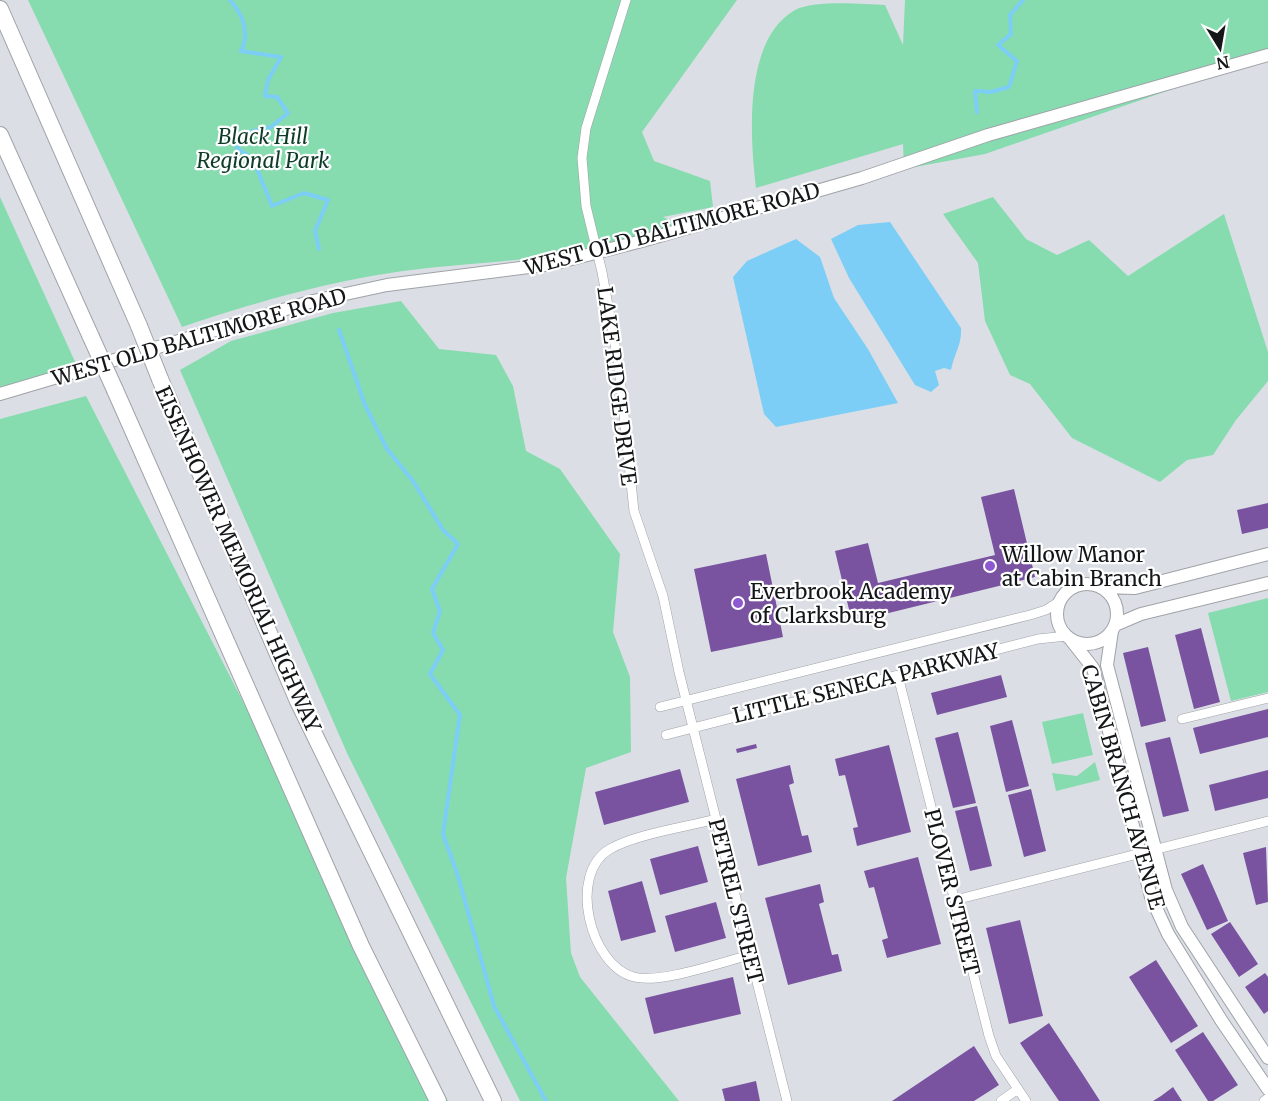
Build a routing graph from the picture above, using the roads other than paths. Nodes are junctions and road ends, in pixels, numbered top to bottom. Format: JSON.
{"nodes":[{"id":1,"x":626,"y":0,"type":"edge"},
{"id":2,"x":0,"y":9,"type":"edge"},
{"id":3,"x":1268,"y":55,"type":"edge"},
{"id":4,"x":0,"y":135,"type":"edge"},
{"id":5,"x":597,"y":252,"type":"junction"},
{"id":6,"x":0,"y":394,"type":"edge"},
{"id":7,"x":1268,"y":554,"type":"edge"},
{"id":8,"x":1268,"y":583,"type":"edge"},
{"id":9,"x":1101,"y":587,"type":"junction"},
{"id":10,"x":1060,"y":602,"type":"junction"},
{"id":11,"x":1114,"y":628,"type":"junction"},
{"id":12,"x":1069,"y":638,"type":"junction"},
{"id":13,"x":898,"y":676,"type":"junction"},
{"id":14,"x":1268,"y":698,"type":"edge"},
{"id":15,"x":686,"y":701,"type":"junction"},
{"id":16,"x":660,"y":707,"type":"dead end"},
{"id":17,"x":1182,"y":719,"type":"dead end"},
{"id":18,"x":693,"y":728,"type":"junction"},
{"id":19,"x":666,"y":735,"type":"dead end"},
{"id":20,"x":716,"y":819,"type":"junction"},
{"id":21,"x":1268,"y":821,"type":"edge"},
{"id":22,"x":1154,"y":849,"type":"junction"},
{"id":23,"x":1139,"y":854,"type":"junction"},
{"id":24,"x":955,"y":900,"type":"junction"},
{"id":25,"x":750,"y":955,"type":"junction"},
{"id":26,"x":1268,"y":1058,"type":"edge"},
{"id":27,"x":1018,"y":1089,"type":"junction"},
{"id":28,"x":1268,"y":1089,"type":"edge"},
{"id":29,"x":1268,"y":1098,"type":"edge"},
{"id":30,"x":438,"y":1101,"type":"edge"},
{"id":31,"x":493,"y":1101,"type":"edge"},
{"id":32,"x":787,"y":1101,"type":"edge"},
{"id":33,"x":1001,"y":1101,"type":"edge"},
{"id":34,"x":1026,"y":1101,"type":"edge"},
{"id":35,"x":1264,"y":1101,"type":"edge"}],
"edges":[{"from":1,"to":5,"type":"street","name":"LAKE RIDGE DRIVE"},
{"from":2,"to":31,"type":"highway","name":"EISENHOWER MEMORIAL HIGHWAY","bridge":true},
{"from":3,"to":5,"type":"street","name":"WEST OLD BALTIMORE ROAD"},
{"from":4,"to":30,"type":"highway","name":"EISENHOWER MEMORIAL HIGHWAY","bridge":true},
{"from":5,"to":6,"type":"street","name":"WEST OLD BALTIMORE ROAD"},
{"from":5,"to":15,"type":"street","name":"LAKE RIDGE DRIVE"},
{"from":7,"to":9,"type":"street"},
{"from":8,"to":11,"type":"street"},
{"from":9,"to":10,"type":"street"},
{"from":9,"to":11,"type":"street"},
{"from":10,"to":12,"type":"street"},
{"from":10,"to":15,"type":"street","name":"LITTLE SENECA PARKWAY"},
{"from":11,"to":12,"type":"street"},
{"from":11,"to":22,"type":"street","name":"CABIN BRANCH AVENUE"},
{"from":12,"to":13,"type":"street","name":"LITTLE SENECA PARKWAY"},
{"from":12,"to":23,"type":"street","name":"CABIN BRANCH AVENUE"},
{"from":13,"to":18,"type":"street","name":"LITTLE SENECA PARKWAY"},
{"from":13,"to":24,"type":"street","name":"PLOVER STREET"},
{"from":14,"to":17,"type":"street"},
{"from":15,"to":16,"type":"street","name":"LITTLE SENECA PARKWAY"},
{"from":15,"to":18,"type":"street","name":"PETREL STREET"},
{"from":18,"to":19,"type":"street","name":"LITTLE SENECA PARKWAY"},
{"from":18,"to":20,"type":"street","name":"PETREL STREET"},
{"from":20,"to":25,"type":"street","name":"PETREL STREET"},
{"from":20,"to":25,"type":"street"},
{"from":21,"to":22,"type":"street"},
{"from":22,"to":23,"type":"street"},
{"from":22,"to":26,"type":"street","name":"CABIN BRANCH AVENUE"},
{"from":23,"to":24,"type":"street"},
{"from":23,"to":28,"type":"street","name":"CABIN BRANCH AVENUE"},
{"from":24,"to":27,"type":"street","name":"PLOVER STREET"},
{"from":25,"to":32,"type":"street","name":"PETREL STREET"},
{"from":27,"to":33,"type":"street"},
{"from":27,"to":34,"type":"street","name":"PLOVER STREET"},
{"from":29,"to":35,"type":"street"}]}
